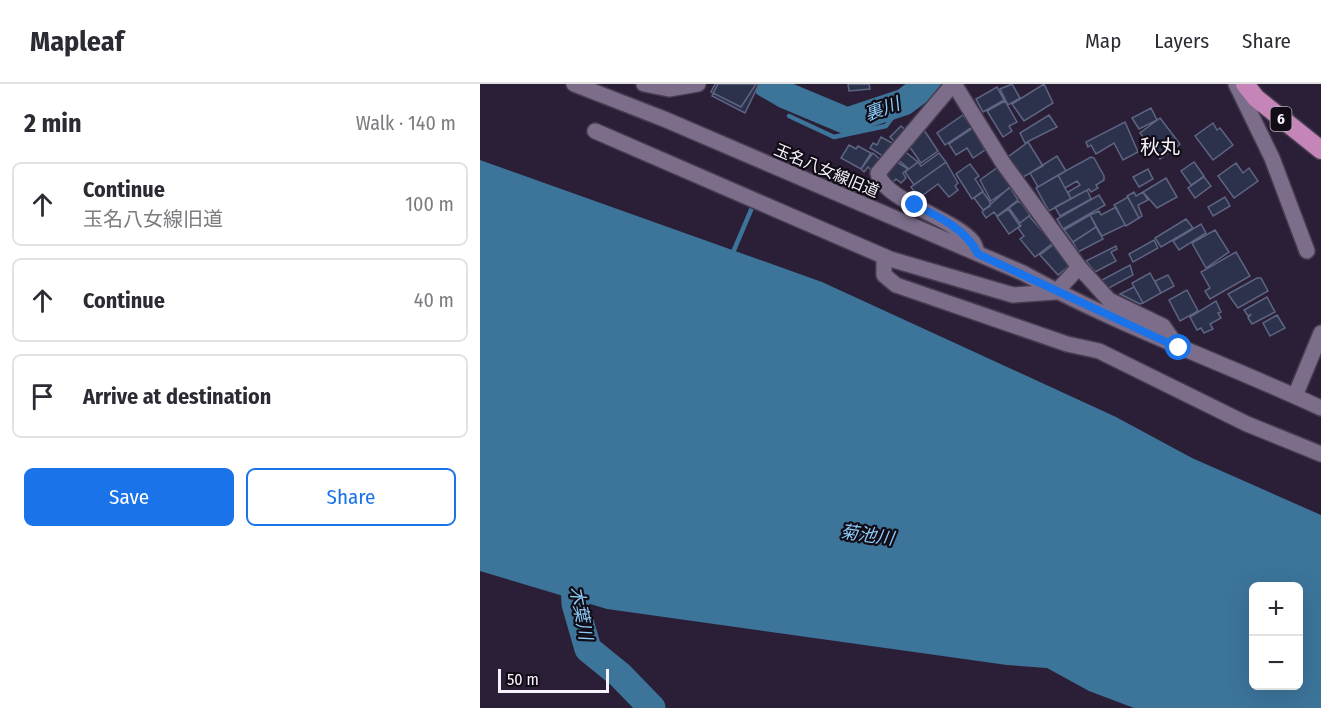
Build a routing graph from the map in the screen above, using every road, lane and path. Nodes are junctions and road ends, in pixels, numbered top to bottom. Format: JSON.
{"nodes":[{"id":1,"x":574,"y":84,"type":"edge"},
{"id":2,"x":644,"y":84,"type":"edge"},
{"id":3,"x":698,"y":84,"type":"edge"},
{"id":4,"x":953,"y":84,"type":"edge"},
{"id":5,"x":1236,"y":84,"type":"edge"},
{"id":6,"x":1245,"y":84,"type":"edge"},
{"id":7,"x":595,"y":131,"type":"dead end"},
{"id":8,"x":1321,"y":150,"type":"edge"},
{"id":9,"x":1307,"y":251,"type":"dead end"},
{"id":10,"x":978,"y":254,"type":"junction"},
{"id":11,"x":884,"y":256,"type":"junction"},
{"id":12,"x":1079,"y":267,"type":"junction"},
{"id":13,"x":1056,"y":292,"type":"junction"},
{"id":14,"x":1321,"y":333,"type":"edge"},
{"id":15,"x":1179,"y":348,"type":"junction"},
{"id":16,"x":1295,"y":396,"type":"junction"},
{"id":17,"x":1321,"y":408,"type":"edge"},
{"id":18,"x":1321,"y":454,"type":"edge"}],
"edges":[{"from":1,"to":10,"type":"street","name":"玉名八女線旧道"},
{"from":2,"to":3,"type":"street"},
{"from":4,"to":10,"type":"street"},
{"from":4,"to":12,"type":"street"},
{"from":5,"to":9,"type":"street"},
{"from":6,"to":8,"type":"main road","number":"6"},
{"from":7,"to":11,"type":"street"},
{"from":10,"to":13,"type":"street","name":"玉名八女線旧道"},
{"from":11,"to":13,"type":"street"},
{"from":11,"to":18,"type":"street"},
{"from":12,"to":13,"type":"street"},
{"from":12,"to":15,"type":"street"},
{"from":13,"to":15,"type":"street","name":"玉名八女線旧道"},
{"from":14,"to":16,"type":"street"},
{"from":15,"to":16,"type":"street","name":"玉名八女線旧道"},
{"from":16,"to":17,"type":"street","name":"玉名八女線旧道"}]}
